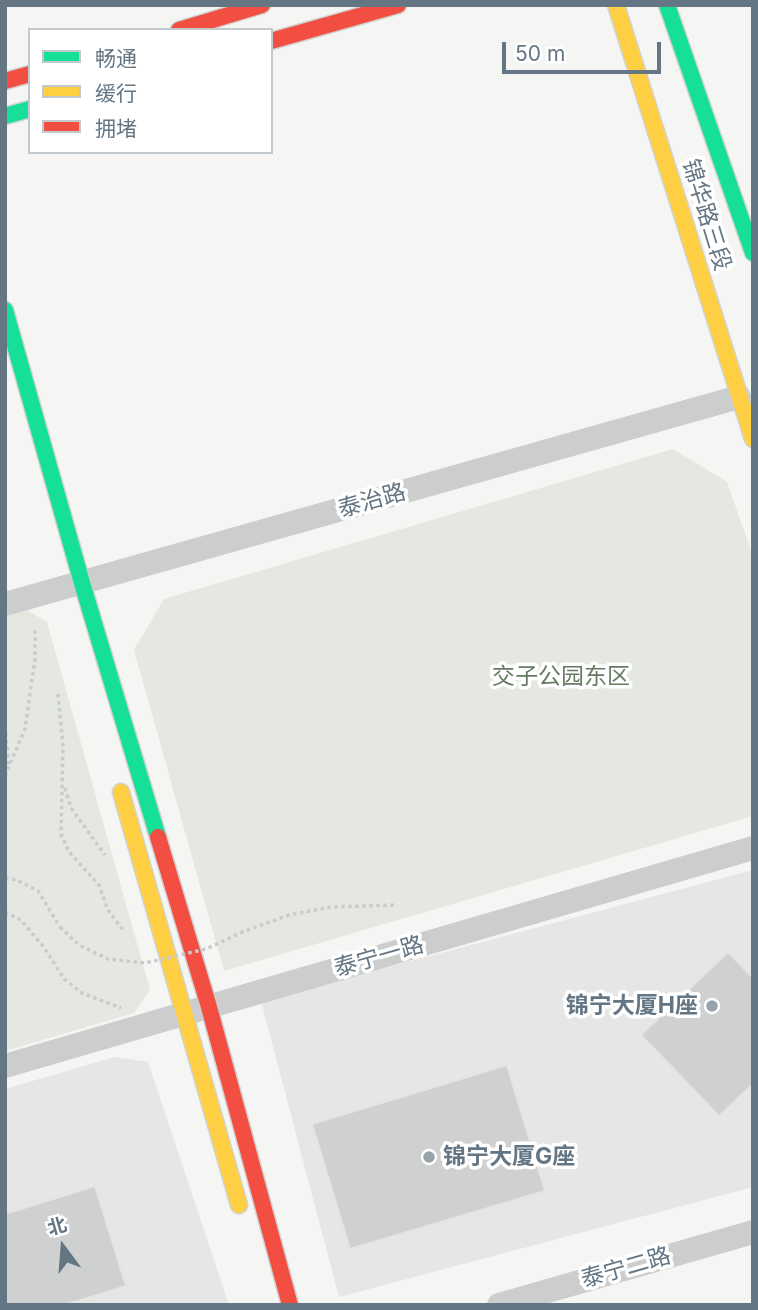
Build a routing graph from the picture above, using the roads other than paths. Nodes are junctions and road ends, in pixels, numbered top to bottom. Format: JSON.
{"nodes":[{"id":1,"x":262,"y":5,"type":"edge"},
{"id":2,"x":398,"y":5,"type":"edge"},
{"id":3,"x":616,"y":5,"type":"edge"},
{"id":4,"x":667,"y":5,"type":"edge"},
{"id":5,"x":186,"y":28,"type":"edge"},
{"id":6,"x":273,"y":40,"type":"edge"},
{"id":7,"x":28,"y":75,"type":"edge"},
{"id":8,"x":5,"y":82,"type":"edge"},
{"id":9,"x":28,"y":110,"type":"edge"},
{"id":10,"x":5,"y":116,"type":"edge"},
{"id":11,"x":753,"y":253,"type":"edge"},
{"id":12,"x":5,"y":310,"type":"edge"},
{"id":13,"x":739,"y":397,"type":"junction"},
{"id":14,"x":753,"y":439,"type":"edge"},
{"id":15,"x":67,"y":587,"type":"junction"},
{"id":16,"x":5,"y":604,"type":"edge"},
{"id":17,"x":116,"y":774,"type":"dead end"},
{"id":18,"x":753,"y":848,"type":"edge"},
{"id":19,"x":209,"y":1007,"type":"junction"},
{"id":20,"x":184,"y":1014,"type":"junction"},
{"id":21,"x":5,"y":1066,"type":"edge"},
{"id":22,"x":245,"y":1225,"type":"dead end"},
{"id":23,"x":753,"y":1232,"type":"edge"},
{"id":24,"x":290,"y":1305,"type":"edge"},
{"id":25,"x":499,"y":1305,"type":"edge"}],
"edges":[{"from":1,"to":5,"type":"street"},
{"from":2,"to":6,"type":"street"},
{"from":3,"to":13,"type":"street","name":"锦华路三段"},
{"from":4,"to":11,"type":"street","name":"锦华路三段"},
{"from":7,"to":8,"type":"street"},
{"from":9,"to":10,"type":"street"},
{"from":12,"to":15,"type":"street"},
{"from":13,"to":14,"type":"street","name":"锦华路三段"},
{"from":13,"to":15,"type":"street","name":"泰治路"},
{"from":15,"to":16,"type":"street","name":"泰治路"},
{"from":15,"to":19,"type":"street"},
{"from":17,"to":20,"type":"street"},
{"from":18,"to":19,"type":"street","name":"泰宁一路"},
{"from":19,"to":20,"type":"street","name":"泰宁一路"},
{"from":19,"to":24,"type":"street"},
{"from":20,"to":21,"type":"street","name":"泰宁一路"},
{"from":20,"to":22,"type":"street"},
{"from":23,"to":25,"type":"street","name":"泰宁二路"}]}
